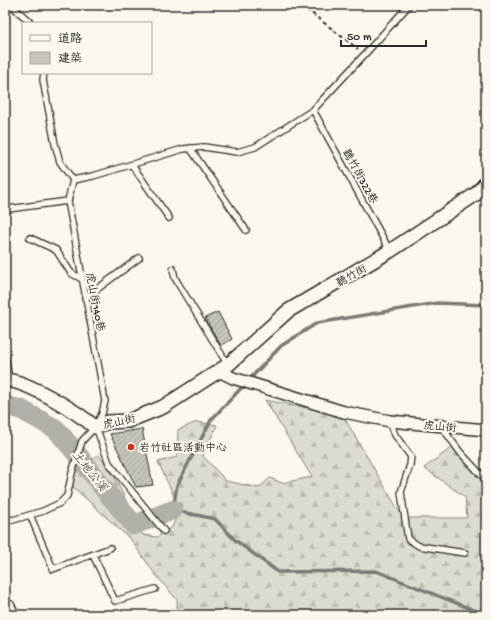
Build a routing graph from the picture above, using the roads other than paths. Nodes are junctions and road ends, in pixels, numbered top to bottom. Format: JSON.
{"nodes":[{"id":1,"x":11,"y":5,"type":"edge"},
{"id":2,"x":409,"y":5,"type":"edge"},
{"id":3,"x":30,"y":22,"type":"edge"},
{"id":4,"x":44,"y":74,"type":"edge"},
{"id":5,"x":313,"y":110,"type":"junction"},
{"id":6,"x":190,"y":148,"type":"junction"},
{"id":7,"x":132,"y":165,"type":"junction"},
{"id":8,"x":73,"y":180,"type":"junction"},
{"id":9,"x":486,"y":183,"type":"edge"},
{"id":10,"x":481,"y":196,"type":"edge"},
{"id":11,"x":68,"y":201,"type":"junction"},
{"id":12,"x":8,"y":210,"type":"dead end"},
{"id":13,"x":169,"y":218,"type":"dead end"},
{"id":14,"x":246,"y":230,"type":"dead end"},
{"id":15,"x":30,"y":238,"type":"dead end"},
{"id":16,"x":390,"y":251,"type":"junction"},
{"id":17,"x":139,"y":258,"type":"dead end"},
{"id":18,"x":173,"y":269,"type":"dead end"},
{"id":19,"x":82,"y":279,"type":"junction"},
{"id":20,"x":85,"y":298,"type":"junction"},
{"id":21,"x":5,"y":355,"type":"edge"},
{"id":22,"x":227,"y":371,"type":"junction"},
{"id":23,"x":7,"y":380,"type":"edge"},
{"id":24,"x":390,"y":421,"type":"junction"},
{"id":25,"x":441,"y":426,"type":"junction"},
{"id":26,"x":96,"y":427,"type":"junction"},
{"id":27,"x":486,"y":430,"type":"edge"},
{"id":28,"x":486,"y":480,"type":"edge"},
{"id":29,"x":30,"y":515,"type":"junction"},
{"id":30,"x":5,"y":518,"type":"edge"},
{"id":31,"x":164,"y":531,"type":"dead end"},
{"id":32,"x":110,"y":548,"type":"dead end"},
{"id":33,"x":465,"y":553,"type":"dead end"},
{"id":34,"x":94,"y":555,"type":"junction"},
{"id":35,"x":155,"y":589,"type":"dead end"},
{"id":36,"x":5,"y":601,"type":"edge"},
{"id":37,"x":16,"y":615,"type":"edge"}],
"edges":[{"from":1,"to":3,"type":"lane"},
{"from":2,"to":5,"type":"lane"},
{"from":4,"to":8,"type":"lane"},
{"from":5,"to":6,"type":"lane"},
{"from":5,"to":16,"type":"lane","name":"聽竹街322巷"},
{"from":6,"to":7,"type":"lane"},
{"from":6,"to":14,"type":"lane"},
{"from":7,"to":8,"type":"lane"},
{"from":7,"to":13,"type":"lane"},
{"from":8,"to":11,"type":"lane","name":"虎山街140巷"},
{"from":9,"to":10,"type":"street","name":"聽竹街"},
{"from":10,"to":16,"type":"street","name":"聽竹街"},
{"from":11,"to":12,"type":"lane"},
{"from":11,"to":19,"type":"lane","name":"虎山街140巷"},
{"from":15,"to":19,"type":"lane"},
{"from":16,"to":22,"type":"street","name":"聽竹街"},
{"from":17,"to":20,"type":"lane"},
{"from":18,"to":22,"type":"lane"},
{"from":19,"to":20,"type":"lane","name":"虎山街140巷"},
{"from":20,"to":26,"type":"lane","name":"虎山街140巷"},
{"from":21,"to":23,"type":"lane"},
{"from":22,"to":24,"type":"street","name":"虎山街"},
{"from":22,"to":26,"type":"street","name":"虎山街"},
{"from":23,"to":26,"type":"street","name":"虎山街"},
{"from":24,"to":25,"type":"street","name":"虎山街"},
{"from":24,"to":33,"type":"lane"},
{"from":25,"to":27,"type":"street","name":"虎山街"},
{"from":25,"to":28,"type":"lane"},
{"from":26,"to":29,"type":"lane"},
{"from":26,"to":31,"type":"lane"},
{"from":29,"to":30,"type":"lane"},
{"from":29,"to":34,"type":"lane"},
{"from":32,"to":34,"type":"lane"},
{"from":34,"to":35,"type":"lane"},
{"from":36,"to":37,"type":"lane"}]}
